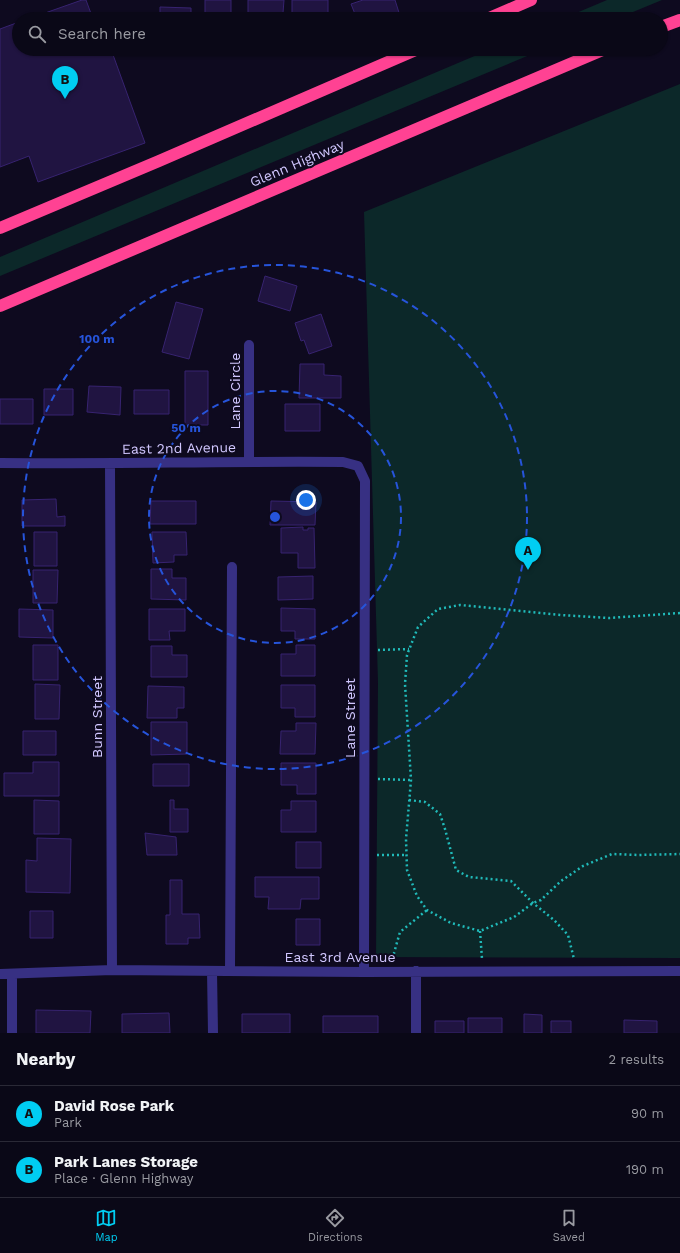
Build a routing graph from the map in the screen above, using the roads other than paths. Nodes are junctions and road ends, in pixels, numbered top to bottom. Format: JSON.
{"nodes":[{"id":1,"x":531,"y":0,"type":"edge"},
{"id":2,"x":503,"y":12,"type":"edge"},
{"id":3,"x":680,"y":20,"type":"edge"},
{"id":4,"x":668,"y":24,"type":"edge"},
{"id":5,"x":402,"y":56,"type":"edge"},
{"id":6,"x":589,"y":56,"type":"edge"},
{"id":7,"x":0,"y":228,"type":"edge"},
{"id":8,"x":0,"y":306,"type":"edge"},
{"id":9,"x":250,"y":345,"type":"dead end"},
{"id":10,"x":249,"y":461,"type":"junction"},
{"id":11,"x":0,"y":463,"type":"edge"},
{"id":12,"x":110,"y":464,"type":"junction"},
{"id":13,"x":358,"y":466,"type":"joint"},
{"id":14,"x":232,"y":567,"type":"dead end"},
{"id":15,"x":112,"y":970,"type":"junction"},
{"id":16,"x":212,"y":971,"type":"junction"},
{"id":17,"x":230,"y":971,"type":"junction"},
{"id":18,"x":416,"y":971,"type":"junction"},
{"id":19,"x":364,"y":972,"type":"junction"},
{"id":20,"x":680,"y":972,"type":"edge"},
{"id":21,"x":0,"y":974,"type":"edge"},
{"id":22,"x":12,"y":974,"type":"junction"},
{"id":23,"x":12,"y":1033,"type":"edge"},
{"id":24,"x":213,"y":1033,"type":"edge"},
{"id":25,"x":416,"y":1033,"type":"edge"}],
"edges":[{"from":1,"to":2,"type":"highway"},
{"from":3,"to":4,"type":"highway"},
{"from":5,"to":7,"type":"highway"},
{"from":6,"to":8,"type":"highway","name":"Glenn Highway"},
{"from":9,"to":10,"type":"street","name":"Lane Circle"},
{"from":10,"to":12,"type":"street","name":"East 2nd Avenue"},
{"from":10,"to":13,"type":"street","name":"East 2nd Avenue"},
{"from":11,"to":12,"type":"street","name":"East 2nd Avenue"},
{"from":12,"to":15,"type":"street","name":"Bunn Street"},
{"from":13,"to":19,"type":"street","name":"Lane Street"},
{"from":14,"to":17,"type":"street"},
{"from":15,"to":16,"type":"street","name":"East 3rd Avenue"},
{"from":15,"to":22,"type":"street","name":"East 3rd Avenue"},
{"from":16,"to":17,"type":"street","name":"East 3rd Avenue"},
{"from":16,"to":24,"type":"street"},
{"from":17,"to":19,"type":"street","name":"East 3rd Avenue"},
{"from":18,"to":19,"type":"street","name":"East 3rd Avenue"},
{"from":18,"to":20,"type":"street","name":"East 3rd Avenue"},
{"from":18,"to":25,"type":"street"},
{"from":21,"to":22,"type":"street","name":"East 3rd Avenue"},
{"from":22,"to":23,"type":"street"}]}
